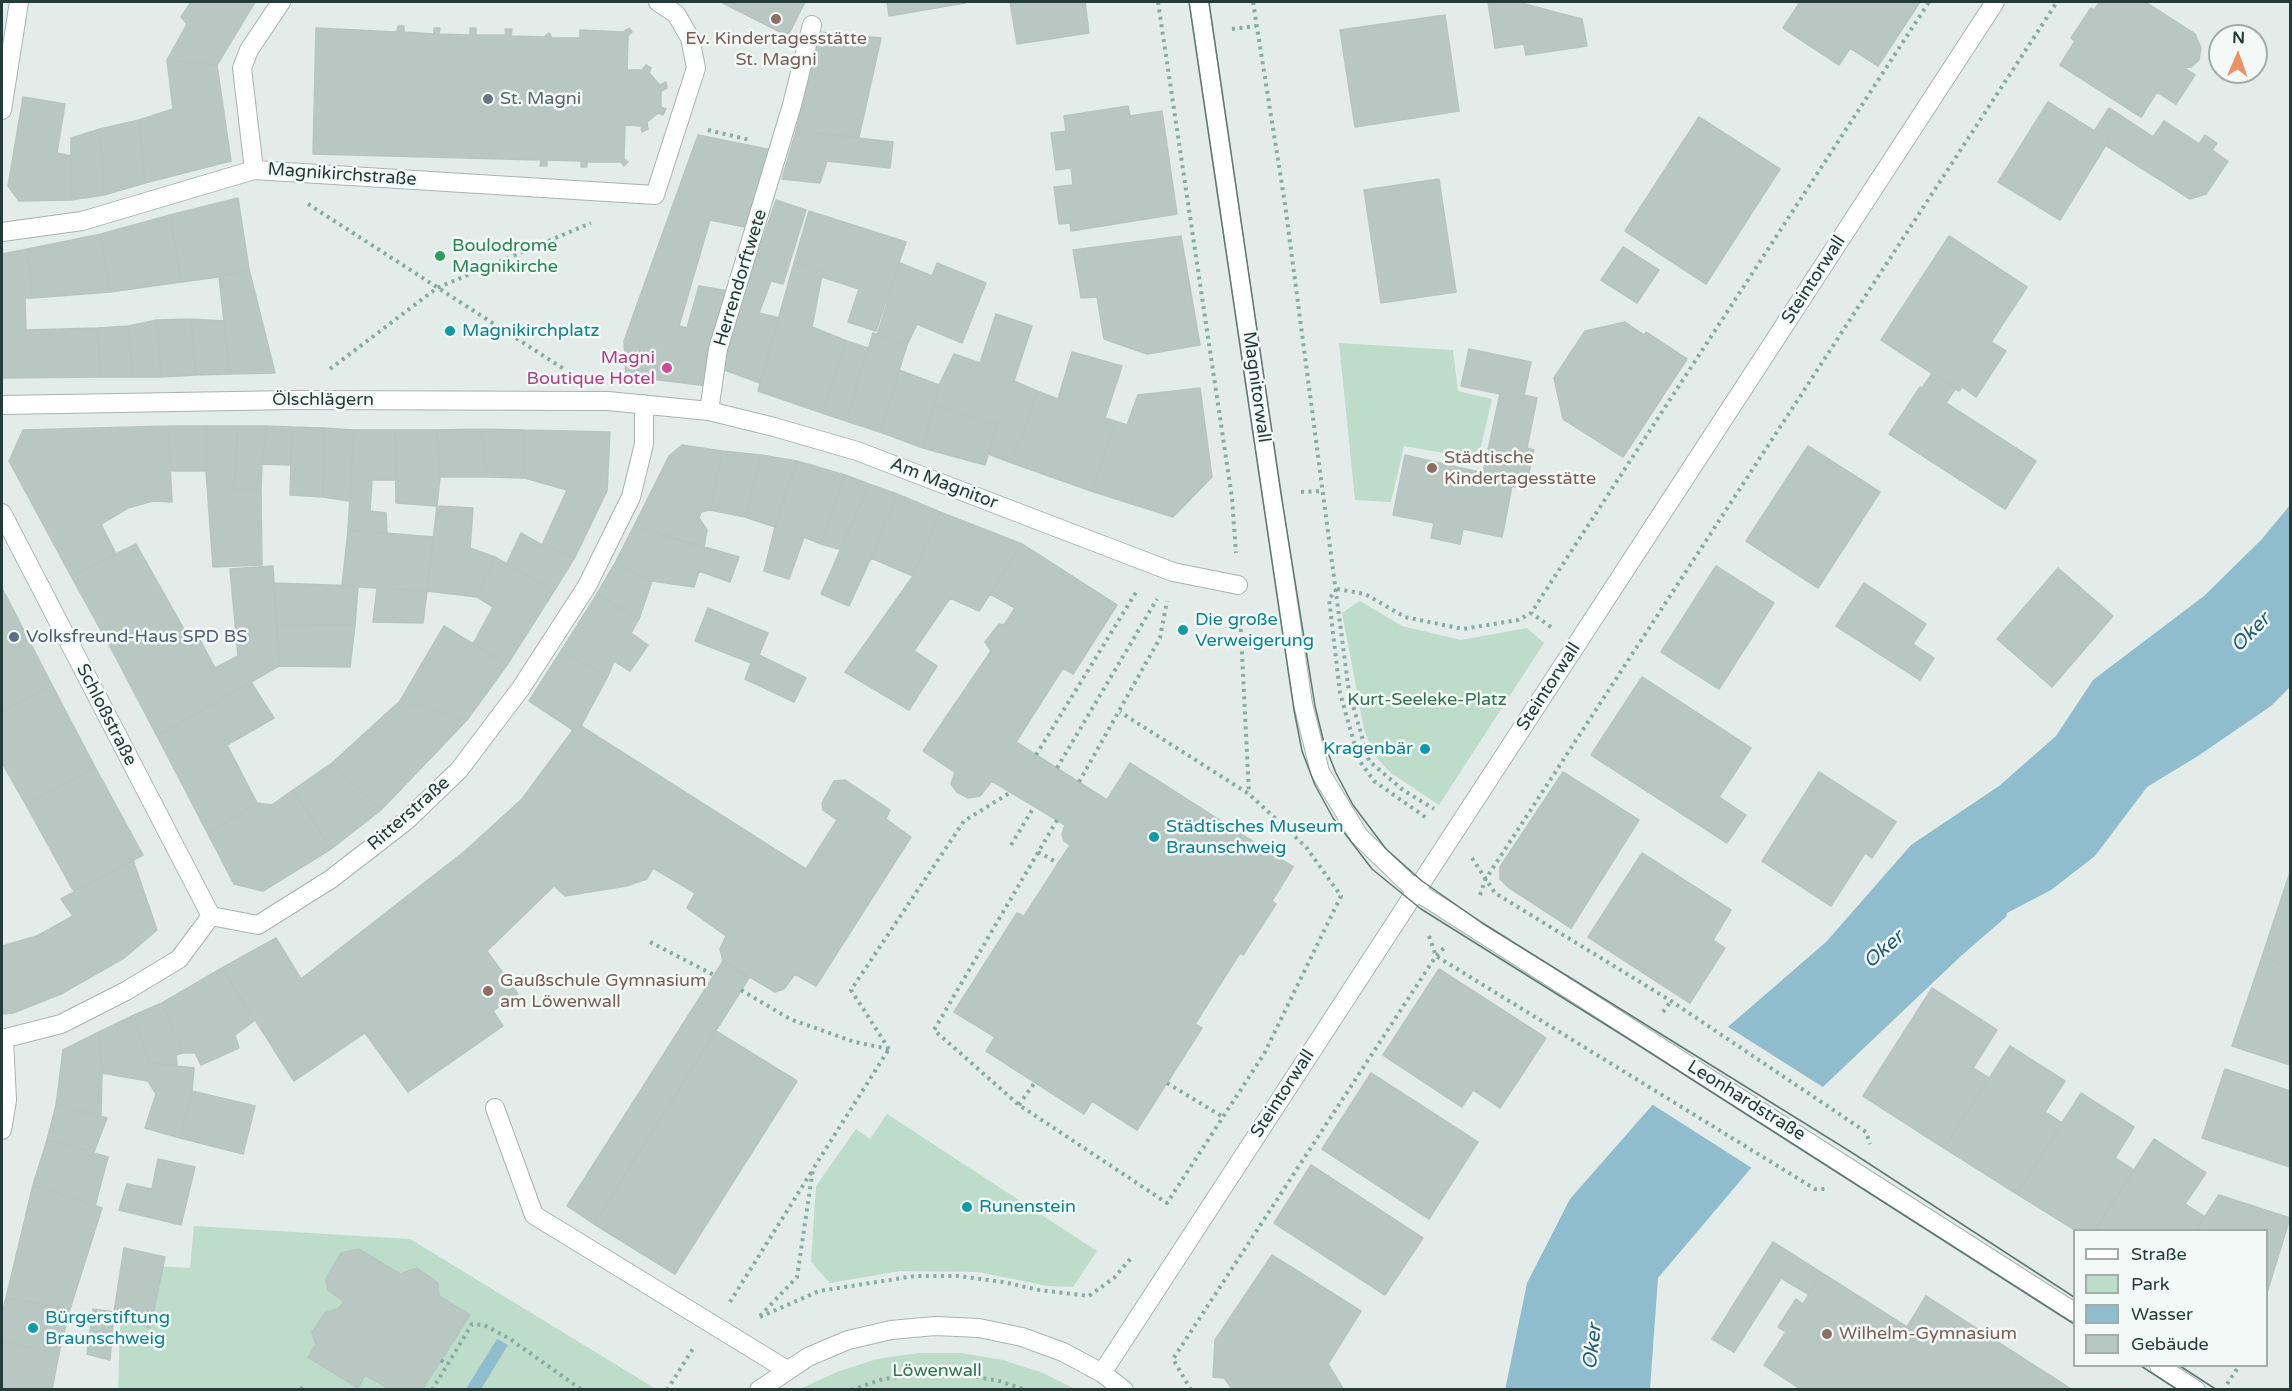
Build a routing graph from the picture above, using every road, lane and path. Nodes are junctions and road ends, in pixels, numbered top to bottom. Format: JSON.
{"nodes":[{"id":1,"x":19,"y":2,"type":"edge"},
{"id":2,"x":281,"y":2,"type":"edge"},
{"id":3,"x":658,"y":2,"type":"edge"},
{"id":4,"x":1158,"y":2,"type":"edge"},
{"id":5,"x":1199,"y":2,"type":"edge"},
{"id":6,"x":1252,"y":2,"type":"edge"},
{"id":7,"x":1929,"y":2,"type":"edge"},
{"id":8,"x":1995,"y":2,"type":"edge"},
{"id":9,"x":2057,"y":2,"type":"edge"},
{"id":10,"x":812,"y":25,"type":"dead end"},
{"id":11,"x":1256,"y":26,"type":"junction"},
{"id":12,"x":1244,"y":27,"type":"dead end"},
{"id":13,"x":2,"y":110,"type":"edge"},
{"id":14,"x":678,"y":123,"type":"junction"},
{"id":15,"x":780,"y":147,"type":"junction"},
{"id":16,"x":254,"y":170,"type":"junction"},
{"id":17,"x":302,"y":201,"type":"dead end"},
{"id":18,"x":601,"y":218,"type":"dead end"},
{"id":19,"x":2,"y":232,"type":"edge"},
{"id":20,"x":437,"y":288,"type":"junction"},
{"id":21,"x":292,"y":400,"type":"junction"},
{"id":22,"x":608,"y":401,"type":"junction"},
{"id":23,"x":644,"y":404,"type":"junction"},
{"id":24,"x":2,"y":405,"type":"edge"},
{"id":25,"x":709,"y":411,"type":"junction"},
{"id":26,"x":2,"y":513,"type":"edge"},
{"id":27,"x":1153,"y":565,"type":"junction"},
{"id":28,"x":1173,"y":572,"type":"junction"},
{"id":29,"x":1238,"y":585,"type":"junction"},
{"id":30,"x":1336,"y":589,"type":"junction"},
{"id":31,"x":1531,"y":613,"type":"junction"},
{"id":32,"x":1558,"y":631,"type":"dead end"},
{"id":33,"x":1120,"y":712,"type":"junction"},
{"id":34,"x":1036,"y":755,"type":"dead end"},
{"id":35,"x":1057,"y":768,"type":"dead end"},
{"id":36,"x":1079,"y":782,"type":"dead end"},
{"id":37,"x":1011,"y":792,"type":"dead end"},
{"id":38,"x":1249,"y":794,"type":"junction"},
{"id":39,"x":1034,"y":807,"type":"dead end"},
{"id":40,"x":1057,"y":820,"type":"dead end"},
{"id":41,"x":1433,"y":823,"type":"junction"},
{"id":42,"x":1452,"y":836,"type":"junction"},
{"id":43,"x":1011,"y":845,"type":"dead end"},
{"id":44,"x":1038,"y":852,"type":"junction"},
{"id":45,"x":1059,"y":862,"type":"dead end"},
{"id":46,"x":1485,"y":880,"type":"junction"},
{"id":47,"x":1416,"y":891,"type":"junction"},
{"id":48,"x":1477,"y":903,"type":"dead end"},
{"id":49,"x":211,"y":916,"type":"junction"},
{"id":50,"x":650,"y":942,"type":"dead end"},
{"id":51,"x":1450,"y":943,"type":"dead end"},
{"id":52,"x":1436,"y":956,"type":"junction"},
{"id":53,"x":714,"y":975,"type":"dead end"},
{"id":54,"x":741,"y":990,"type":"dead end"},
{"id":55,"x":1671,"y":1001,"type":"junction"},
{"id":56,"x":1659,"y":1018,"type":"dead end"},
{"id":57,"x":3,"y":1039,"type":"edge"},
{"id":58,"x":889,"y":1049,"type":"junction"},
{"id":59,"x":1035,"y":1082,"type":"dead end"},
{"id":60,"x":1167,"y":1083,"type":"dead end"},
{"id":61,"x":1019,"y":1105,"type":"junction"},
{"id":62,"x":495,"y":1108,"type":"dead end"},
{"id":63,"x":1223,"y":1117,"type":"junction"},
{"id":64,"x":2,"y":1130,"type":"edge"},
{"id":65,"x":1866,"y":1132,"type":"dead end"},
{"id":66,"x":813,"y":1169,"type":"junction"},
{"id":67,"x":1815,"y":1189,"type":"dead end"},
{"id":68,"x":1132,"y":1257,"type":"dead end"},
{"id":69,"x":743,"y":1282,"type":"dead end"},
{"id":70,"x":2073,"y":1311,"type":"edge"},
{"id":71,"x":759,"y":1317,"type":"junction"},
{"id":72,"x":748,"y":1346,"type":"junction"},
{"id":73,"x":441,"y":1360,"type":"dead end"},
{"id":74,"x":447,"y":1365,"type":"junction"},
{"id":75,"x":2162,"y":1367,"type":"edge"},
{"id":76,"x":2238,"y":1367,"type":"edge"},
{"id":77,"x":787,"y":1370,"type":"junction"},
{"id":78,"x":1102,"y":1373,"type":"junction"},
{"id":79,"x":300,"y":1388,"type":"dead end"},
{"id":80,"x":306,"y":1389,"type":"edge"},
{"id":81,"x":432,"y":1389,"type":"edge"},
{"id":82,"x":582,"y":1389,"type":"edge"},
{"id":83,"x":759,"y":1389,"type":"edge"},
{"id":84,"x":850,"y":1389,"type":"edge"},
{"id":85,"x":1026,"y":1389,"type":"edge"},
{"id":86,"x":1124,"y":1389,"type":"edge"},
{"id":87,"x":1191,"y":1389,"type":"edge"},
{"id":88,"x":2196,"y":1389,"type":"edge"},
{"id":89,"x":2223,"y":1389,"type":"edge"}],
"edges":[{"from":1,"to":13,"type":"street"},
{"from":2,"to":16,"type":"street"},
{"from":3,"to":14,"type":"street"},
{"from":4,"to":29,"type":"path"},
{"from":5,"to":47,"type":"street","name":"Magnitorwall"},
{"from":6,"to":11,"type":"path"},
{"from":7,"to":31,"type":"path"},
{"from":8,"to":42,"type":"street","name":"Steintorwall"},
{"from":9,"to":46,"type":"path"},
{"from":10,"to":15,"type":"street","name":"Herrendorftwete"},
{"from":11,"to":12,"type":"path"},
{"from":11,"to":30,"type":"path"},
{"from":14,"to":15,"type":"path"},
{"from":14,"to":16,"type":"street","name":"Magnikirchstraße"},
{"from":15,"to":25,"type":"street","name":"Herrendorftwete"},
{"from":16,"to":19,"type":"street","name":"Magnikirchstraße"},
{"from":17,"to":20,"type":"path"},
{"from":18,"to":20,"type":"path"},
{"from":20,"to":21,"type":"path"},
{"from":20,"to":22,"type":"path"},
{"from":21,"to":22,"type":"street","name":"Ölschlägern"},
{"from":21,"to":24,"type":"street","name":"Ölschlägern"},
{"from":22,"to":23,"type":"street","name":"Ölschlägern"},
{"from":23,"to":25,"type":"street","name":"Am Magnitor"},
{"from":23,"to":49,"type":"street","name":"Ritterstraße"},
{"from":25,"to":27,"type":"street","name":"Am Magnitor"},
{"from":26,"to":49,"type":"street","name":"Schloßstraße"},
{"from":27,"to":28,"type":"street","name":"Am Magnitor"},
{"from":27,"to":34,"type":"path"},
{"from":28,"to":29,"type":"street","name":"Am Magnitor"},
{"from":28,"to":33,"type":"path"},
{"from":28,"to":35,"type":"path"},
{"from":29,"to":38,"type":"path"},
{"from":30,"to":31,"type":"path"},
{"from":30,"to":41,"type":"path"},
{"from":30,"to":41,"type":"path"},
{"from":31,"to":32,"type":"path"},
{"from":33,"to":36,"type":"path"},
{"from":33,"to":38,"type":"path"},
{"from":37,"to":58,"type":"path"},
{"from":38,"to":63,"type":"path"},
{"from":39,"to":43,"type":"path"},
{"from":40,"to":44,"type":"path"},
{"from":41,"to":42,"type":"path"},
{"from":42,"to":46,"type":"path"},
{"from":42,"to":47,"type":"street","name":"Steintorwall"},
{"from":44,"to":45,"type":"path"},
{"from":44,"to":61,"type":"path"},
{"from":46,"to":48,"type":"path"},
{"from":46,"to":55,"type":"path"},
{"from":47,"to":70,"type":"street","name":"Leonhardstraße"},
{"from":47,"to":78,"type":"street","name":"Steintorwall"},
{"from":49,"to":57,"type":"street"},
{"from":50,"to":53,"type":"path"},
{"from":51,"to":52,"type":"path"},
{"from":52,"to":67,"type":"path"},
{"from":52,"to":87,"type":"path"},
{"from":54,"to":58,"type":"path"},
{"from":55,"to":56,"type":"path"},
{"from":55,"to":65,"type":"path"},
{"from":57,"to":64,"type":"street"},
{"from":58,"to":66,"type":"path"},
{"from":59,"to":61,"type":"path"},
{"from":60,"to":63,"type":"path"},
{"from":61,"to":63,"type":"path"},
{"from":62,"to":72,"type":"street"},
{"from":66,"to":69,"type":"path"},
{"from":66,"to":71,"type":"path"},
{"from":68,"to":71,"type":"path"},
{"from":71,"to":72,"type":"path"},
{"from":72,"to":77,"type":"street"},
{"from":73,"to":74,"type":"path"},
{"from":74,"to":81,"type":"path"},
{"from":74,"to":82,"type":"path"},
{"from":75,"to":88,"type":"street"},
{"from":76,"to":89,"type":"path"},
{"from":77,"to":78,"type":"street"},
{"from":77,"to":83,"type":"street"},
{"from":78,"to":86,"type":"street"},
{"from":79,"to":80,"type":"path"},
{"from":84,"to":85,"type":"path"}]}
